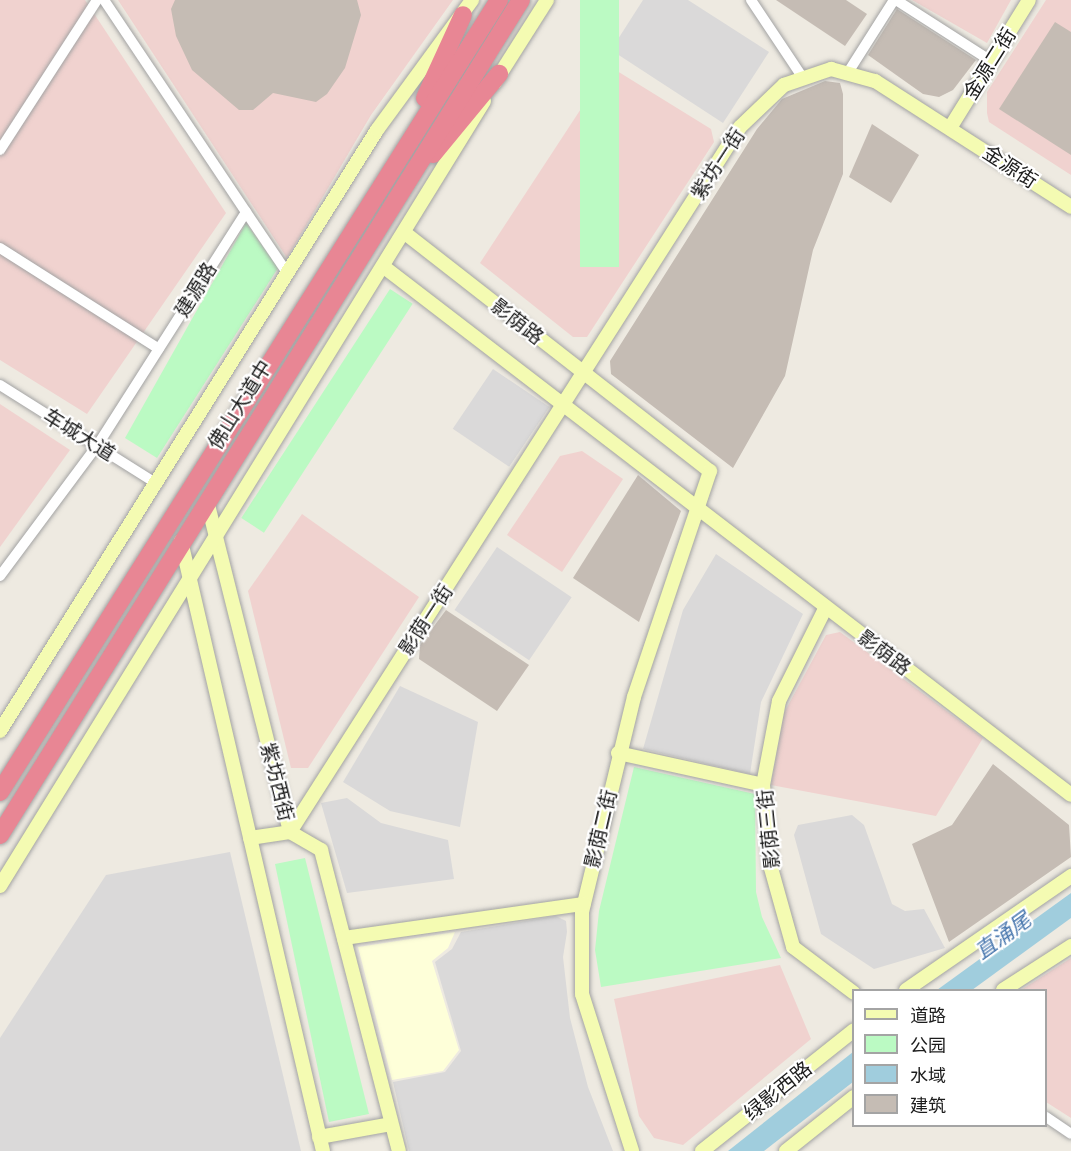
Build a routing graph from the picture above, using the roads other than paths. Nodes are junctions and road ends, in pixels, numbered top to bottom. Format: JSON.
{"nodes":[{"id":1,"x":97,"y":0,"type":"edge"},
{"id":2,"x":104,"y":0,"type":"edge"},
{"id":3,"x":499,"y":0,"type":"edge"},
{"id":4,"x":521,"y":0,"type":"edge"},
{"id":5,"x":547,"y":0,"type":"edge"},
{"id":6,"x":751,"y":0,"type":"edge"},
{"id":7,"x":895,"y":0,"type":"edge"},
{"id":8,"x":1029,"y":0,"type":"edge"},
{"id":9,"x":468,"y":8,"type":"edge"},
{"id":10,"x":991,"y":61,"type":"junction"},
{"id":11,"x":499,"y":74,"type":"junction"},
{"id":12,"x":847,"y":74,"type":"junction"},
{"id":13,"x":803,"y":78,"type":"junction"},
{"id":14,"x":950,"y":128,"type":"junction"},
{"id":15,"x":0,"y":150,"type":"edge"},
{"id":16,"x":386,"y":176,"type":"junction"},
{"id":17,"x":401,"y":188,"type":"junction"},
{"id":18,"x":1071,"y":207,"type":"edge"},
{"id":19,"x":246,"y":212,"type":"junction"},
{"id":20,"x":405,"y":233,"type":"junction"},
{"id":21,"x":0,"y":248,"type":"edge"},
{"id":22,"x":384,"y":267,"type":"junction"},
{"id":23,"x":288,"y":274,"type":"junction"},
{"id":24,"x":159,"y":349,"type":"junction"},
{"id":25,"x":583,"y":375,"type":"junction"},
{"id":26,"x":0,"y":385,"type":"edge"},
{"id":27,"x":562,"y":408,"type":"junction"},
{"id":28,"x":97,"y":446,"type":"junction"},
{"id":29,"x":157,"y":484,"type":"junction"},
{"id":30,"x":207,"y":501,"type":"junction"},
{"id":31,"x":696,"y":511,"type":"junction"},
{"id":32,"x":216,"y":536,"type":"junction"},
{"id":33,"x":181,"y":541,"type":"junction"},
{"id":34,"x":0,"y":576,"type":"edge"},
{"id":35,"x":189,"y":578,"type":"junction"},
{"id":36,"x":825,"y":609,"type":"junction"},
{"id":37,"x":0,"y":730,"type":"edge"},
{"id":38,"x":618,"y":753,"type":"junction"},
{"id":39,"x":763,"y":785,"type":"junction"},
{"id":40,"x":0,"y":792,"type":"edge"},
{"id":41,"x":1071,"y":795,"type":"edge"},
{"id":42,"x":290,"y":832,"type":"junction"},
{"id":43,"x":0,"y":835,"type":"edge"},
{"id":44,"x":250,"y":838,"type":"junction"},
{"id":45,"x":1071,"y":876,"type":"edge"},
{"id":46,"x":0,"y":886,"type":"edge"},
{"id":47,"x":584,"y":904,"type":"junction"},
{"id":48,"x":344,"y":938,"type":"junction"},
{"id":49,"x":1071,"y":946,"type":"edge"},
{"id":50,"x":907,"y":989,"type":"edge"},
{"id":51,"x":1005,"y":989,"type":"edge"},
{"id":52,"x":852,"y":991,"type":"edge"},
{"id":53,"x":852,"y":1032,"type":"edge"},
{"id":54,"x":852,"y":1099,"type":"edge"},
{"id":55,"x":1047,"y":1118,"type":"edge"},
{"id":56,"x":392,"y":1124,"type":"junction"},
{"id":57,"x":1071,"y":1134,"type":"edge"},
{"id":58,"x":319,"y":1137,"type":"junction"},
{"id":59,"x":322,"y":1151,"type":"edge"},
{"id":60,"x":399,"y":1151,"type":"edge"},
{"id":61,"x":632,"y":1151,"type":"edge"},
{"id":62,"x":702,"y":1151,"type":"edge"},
{"id":63,"x":786,"y":1151,"type":"edge"}],
"edges":[{"from":1,"to":15,"type":"street"},
{"from":2,"to":19,"type":"street"},
{"from":3,"to":16,"type":"highway","name":"佛山大道中"},
{"from":4,"to":17,"type":"highway","name":"佛山大道中"},
{"from":5,"to":11,"type":"street"},
{"from":6,"to":13,"type":"street"},
{"from":7,"to":10,"type":"street"},
{"from":7,"to":12,"type":"street"},
{"from":8,"to":10,"type":"street","name":"金源二街"},
{"from":9,"to":16,"type":"highway"},
{"from":9,"to":23,"type":"street"},
{"from":10,"to":14,"type":"street","name":"金源二街"},
{"from":11,"to":17,"type":"highway"},
{"from":11,"to":20,"type":"street"},
{"from":12,"to":13,"type":"street","name":"紫坊一街"},
{"from":12,"to":14,"type":"street","name":"紫坊一街"},
{"from":13,"to":25,"type":"street","name":"紫坊一街"},
{"from":14,"to":18,"type":"street","name":"金源街"},
{"from":16,"to":40,"type":"highway","name":"佛山大道中"},
{"from":17,"to":30,"type":"highway","name":"佛山大道中"},
{"from":19,"to":23,"type":"street"},
{"from":19,"to":24,"type":"street","name":"建源路"},
{"from":20,"to":22,"type":"street"},
{"from":20,"to":25,"type":"street","name":"影荫路"},
{"from":21,"to":24,"type":"street"},
{"from":22,"to":27,"type":"street","name":"影荫路"},
{"from":22,"to":32,"type":"street"},
{"from":23,"to":29,"type":"street"},
{"from":24,"to":28,"type":"street","name":"建源路"},
{"from":25,"to":27,"type":"street","name":"紫坊一街"},
{"from":25,"to":31,"type":"street","name":"影荫路"},
{"from":26,"to":28,"type":"street","name":"车城大道"},
{"from":27,"to":31,"type":"street","name":"影荫路"},
{"from":27,"to":42,"type":"street","name":"影荫一街"},
{"from":28,"to":29,"type":"street","name":"车城大道"},
{"from":28,"to":34,"type":"street","name":"建源路"},
{"from":29,"to":37,"type":"street"},
{"from":30,"to":32,"type":"street","name":"紫坊西街"},
{"from":30,"to":33,"type":"highway","name":"佛山大道中"},
{"from":31,"to":36,"type":"street","name":"影荫路"},
{"from":31,"to":38,"type":"street","name":"影荫二街"},
{"from":32,"to":35,"type":"street"},
{"from":32,"to":42,"type":"street","name":"紫坊西街"},
{"from":33,"to":35,"type":"street","name":"紫坊西街"},
{"from":33,"to":43,"type":"highway","name":"佛山大道中"},
{"from":35,"to":44,"type":"street","name":"紫坊西街"},
{"from":35,"to":46,"type":"street"},
{"from":36,"to":39,"type":"street","name":"影荫三街"},
{"from":36,"to":41,"type":"street","name":"影荫路"},
{"from":38,"to":39,"type":"street"},
{"from":38,"to":47,"type":"street","name":"影荫二街"},
{"from":39,"to":52,"type":"street","name":"影荫三街"},
{"from":42,"to":44,"type":"street"},
{"from":42,"to":48,"type":"street","name":"紫坊西街"},
{"from":44,"to":58,"type":"street","name":"紫坊西街"},
{"from":45,"to":50,"type":"street"},
{"from":47,"to":48,"type":"street"},
{"from":47,"to":61,"type":"street","name":"影荫二街"},
{"from":48,"to":56,"type":"street","name":"紫坊西街"},
{"from":49,"to":51,"type":"street"},
{"from":53,"to":62,"type":"street","name":"绿影西路"},
{"from":54,"to":63,"type":"street"},
{"from":55,"to":57,"type":"street"},
{"from":56,"to":58,"type":"street"},
{"from":56,"to":60,"type":"street","name":"紫坊西街"},
{"from":58,"to":59,"type":"street","name":"紫坊西街"}]}
